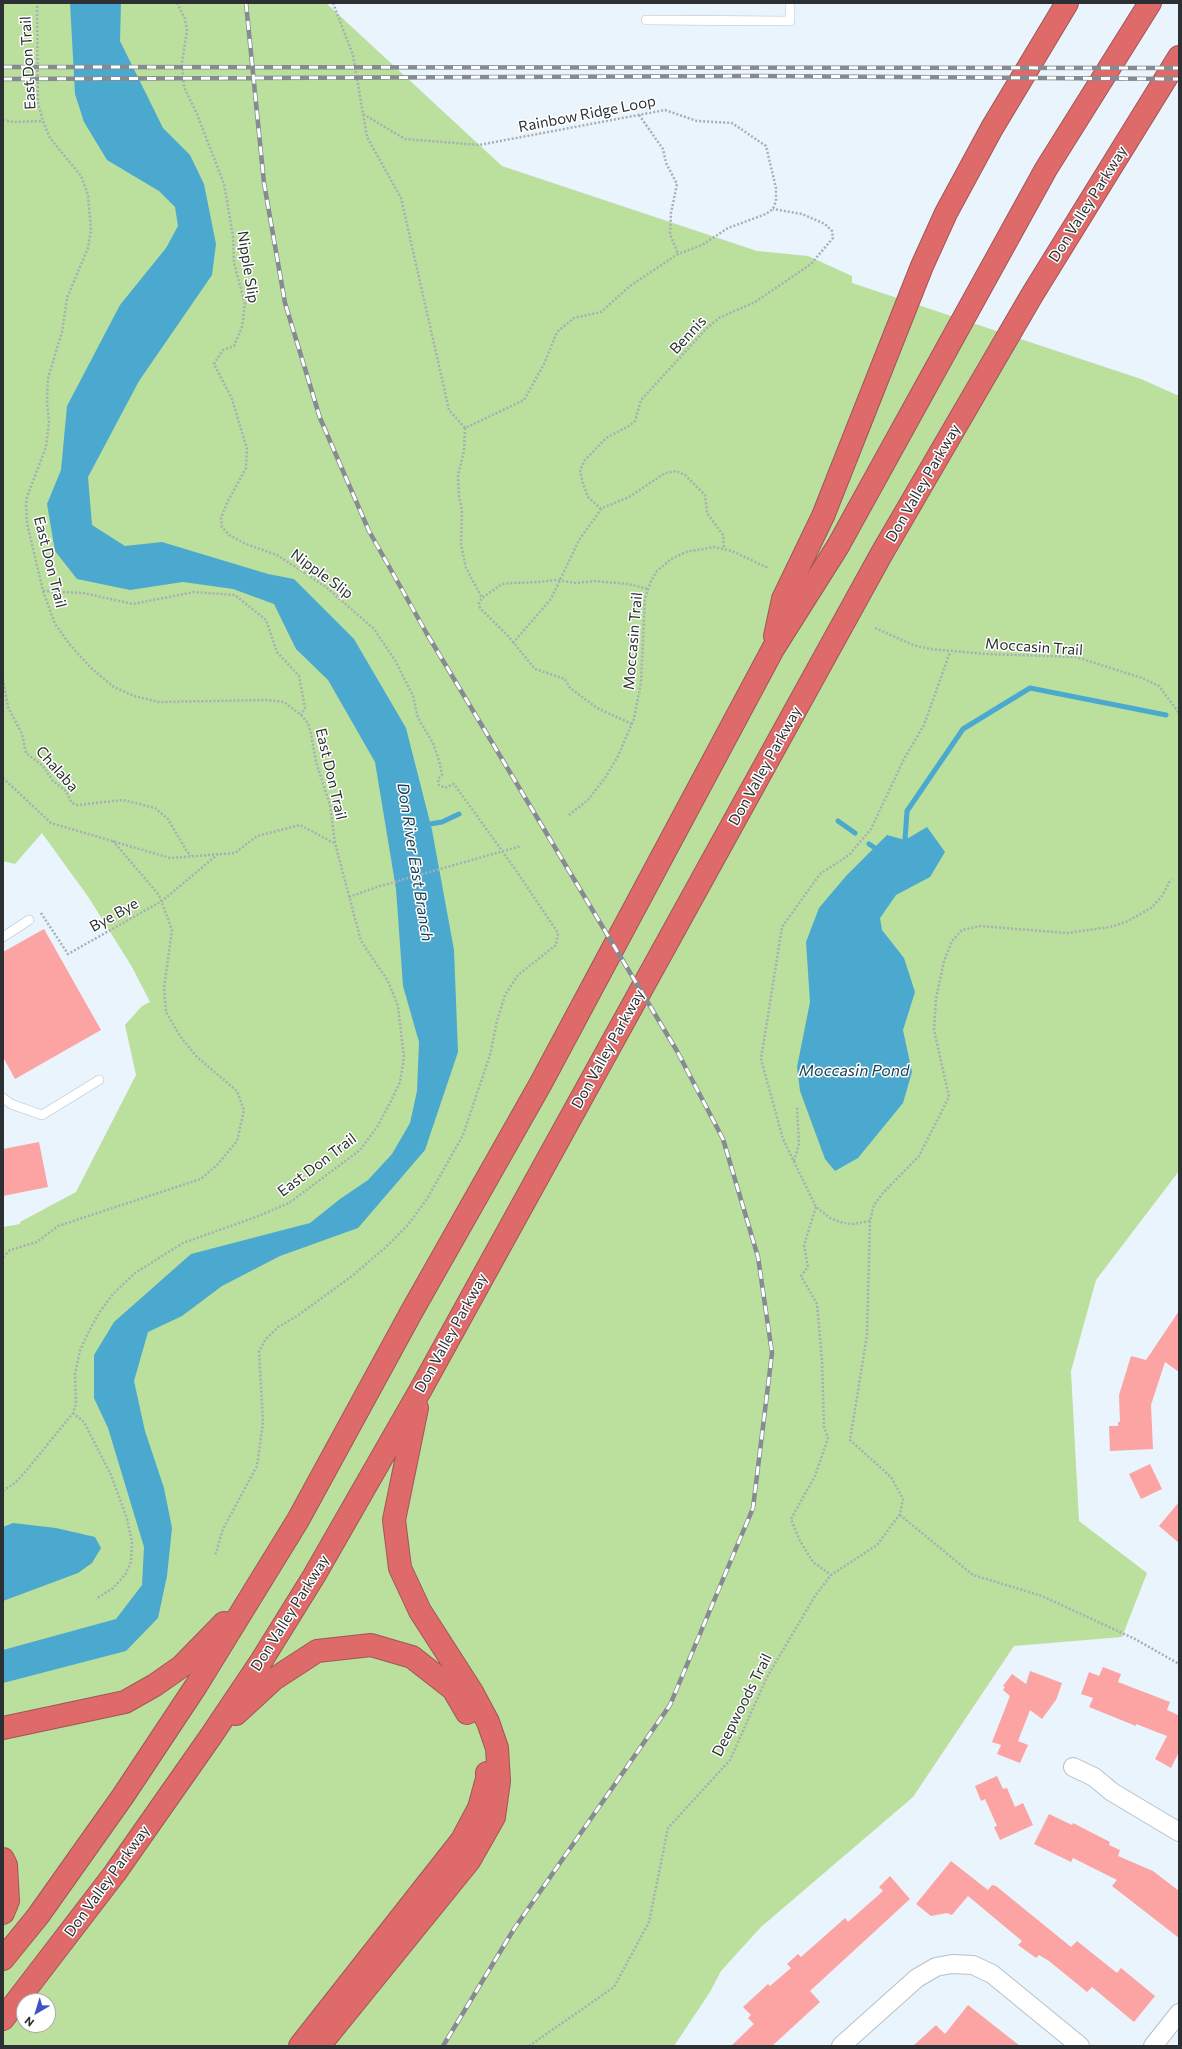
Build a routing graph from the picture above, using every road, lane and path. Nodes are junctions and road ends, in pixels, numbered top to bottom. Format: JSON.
{"nodes":[{"id":1,"x":37,"y":3,"type":"edge"},
{"id":2,"x":177,"y":3,"type":"edge"},
{"id":3,"x":333,"y":3,"type":"edge"},
{"id":4,"x":790,"y":3,"type":"edge"},
{"id":5,"x":1067,"y":3,"type":"edge"},
{"id":6,"x":1150,"y":3,"type":"edge"},
{"id":7,"x":646,"y":20,"type":"dead end"},
{"id":8,"x":1179,"y":57,"type":"edge"},
{"id":9,"x":363,"y":114,"type":"junction"},
{"id":10,"x":639,"y":115,"type":"junction"},
{"id":11,"x":3,"y":120,"type":"edge"},
{"id":12,"x":43,"y":121,"type":"junction"},
{"id":13,"x":773,"y":209,"type":"junction"},
{"id":14,"x":678,"y":254,"type":"junction"},
{"id":15,"x":465,"y":428,"type":"junction"},
{"id":16,"x":601,"y":509,"type":"junction"},
{"id":17,"x":724,"y":549,"type":"junction"},
{"id":18,"x":768,"y":568,"type":"dead end"},
{"id":19,"x":561,"y":580,"type":"junction"},
{"id":20,"x":648,"y":589,"type":"junction"},
{"id":21,"x":43,"y":591,"type":"junction"},
{"id":22,"x":482,"y":598,"type":"junction"},
{"id":23,"x":875,"y":628,"type":"dead end"},
{"id":24,"x":513,"y":642,"type":"junction"},
{"id":25,"x":773,"y":649,"type":"junction"},
{"id":26,"x":950,"y":652,"type":"junction"},
{"id":27,"x":3,"y":679,"type":"edge"},
{"id":28,"x":1179,"y":713,"type":"edge"},
{"id":29,"x":301,"y":715,"type":"junction"},
{"id":30,"x":632,"y":724,"type":"junction"},
{"id":31,"x":3,"y":778,"type":"edge"},
{"id":32,"x":569,"y":815,"type":"dead end"},
{"id":33,"x":113,"y":841,"type":"junction"},
{"id":34,"x":335,"y":843,"type":"junction"},
{"id":35,"x":521,"y":846,"type":"dead end"},
{"id":36,"x":503,"y":852,"type":"junction"},
{"id":37,"x":218,"y":854,"type":"junction"},
{"id":38,"x":192,"y":856,"type":"junction"},
{"id":39,"x":1171,"y":880,"type":"dead end"},
{"id":40,"x":349,"y":897,"type":"junction"},
{"id":41,"x":162,"y":902,"type":"junction"},
{"id":42,"x":29,"y":920,"type":"joint"},
{"id":43,"x":3,"y":937,"type":"edge"},
{"id":44,"x":99,"y":1080,"type":"dead end"},
{"id":45,"x":3,"y":1098,"type":"edge"},
{"id":46,"x":797,"y":1107,"type":"dead end"},
{"id":47,"x":794,"y":1162,"type":"junction"},
{"id":48,"x":816,"y":1206,"type":"junction"},
{"id":49,"x":870,"y":1221,"type":"junction"},
{"id":50,"x":3,"y":1257,"type":"edge"},
{"id":51,"x":421,"y":1389,"type":"junction"},
{"id":52,"x":73,"y":1413,"type":"junction"},
{"id":53,"x":3,"y":1491,"type":"edge"},
{"id":54,"x":900,"y":1514,"type":"junction"},
{"id":55,"x":215,"y":1556,"type":"dead end"},
{"id":56,"x":831,"y":1575,"type":"junction"},
{"id":57,"x":251,"y":1595,"type":"junction"},
{"id":58,"x":96,"y":1599,"type":"dead end"},
{"id":59,"x":1179,"y":1664,"type":"edge"},
{"id":60,"x":3,"y":1728,"type":"edge"},
{"id":61,"x":211,"y":1736,"type":"junction"},
{"id":62,"x":1073,"y":1767,"type":"dead end"},
{"id":63,"x":1179,"y":1832,"type":"edge"},
{"id":64,"x":3,"y":1859,"type":"edge"},
{"id":65,"x":3,"y":1913,"type":"edge"},
{"id":66,"x":3,"y":1959,"type":"edge"},
{"id":67,"x":1179,"y":2013,"type":"edge"},
{"id":68,"x":3,"y":2019,"type":"edge"},
{"id":69,"x":300,"y":2046,"type":"edge"},
{"id":70,"x":319,"y":2046,"type":"edge"},
{"id":71,"x":529,"y":2046,"type":"edge"},
{"id":72,"x":841,"y":2046,"type":"edge"},
{"id":73,"x":1080,"y":2046,"type":"edge"},
{"id":74,"x":1153,"y":2046,"type":"edge"}],
"edges":[{"from":1,"to":12,"type":"path","name":"East Don Trail"},
{"from":2,"to":36,"type":"path","name":"Nipple Slip"},
{"from":3,"to":9,"type":"path"},
{"from":4,"to":7,"type":"lane"},
{"from":5,"to":25,"type":"highway"},
{"from":6,"to":25,"type":"highway"},
{"from":8,"to":51,"type":"highway","name":"Don Valley Parkway"},
{"from":9,"to":10,"type":"path","name":"Rainbow Ridge Loop"},
{"from":9,"to":15,"type":"path"},
{"from":10,"to":13,"type":"path","name":"Rainbow Ridge Loop"},
{"from":10,"to":14,"type":"path"},
{"from":11,"to":12,"type":"path"},
{"from":12,"to":21,"type":"path","name":"East Don Trail"},
{"from":13,"to":14,"type":"path"},
{"from":13,"to":16,"type":"path","name":"Bennis"},
{"from":14,"to":15,"type":"path"},
{"from":15,"to":22,"type":"path"},
{"from":16,"to":17,"type":"path"},
{"from":16,"to":19,"type":"path"},
{"from":17,"to":18,"type":"path","name":"Moccasin Trail"},
{"from":17,"to":20,"type":"path","name":"Moccasin Trail"},
{"from":19,"to":20,"type":"path"},
{"from":19,"to":22,"type":"path"},
{"from":19,"to":24,"type":"path"},
{"from":20,"to":30,"type":"path","name":"Moccasin Trail"},
{"from":21,"to":29,"type":"path","name":"East Don Trail"},
{"from":21,"to":29,"type":"path"},
{"from":22,"to":24,"type":"path"},
{"from":23,"to":26,"type":"path","name":"Moccasin Trail"},
{"from":24,"to":30,"type":"path"},
{"from":25,"to":57,"type":"highway"},
{"from":26,"to":28,"type":"path","name":"Moccasin Trail"},
{"from":26,"to":47,"type":"path"},
{"from":27,"to":38,"type":"path","name":"Chalaba"},
{"from":29,"to":34,"type":"path","name":"East Don Trail"},
{"from":30,"to":32,"type":"path","name":"Moccasin Trail"},
{"from":31,"to":33,"type":"path"},
{"from":33,"to":38,"type":"path"},
{"from":33,"to":41,"type":"path"},
{"from":34,"to":37,"type":"path"},
{"from":34,"to":40,"type":"path","name":"East Don Trail"},
{"from":35,"to":36,"type":"path"},
{"from":36,"to":40,"type":"path"},
{"from":36,"to":55,"type":"path"},
{"from":37,"to":38,"type":"path"},
{"from":37,"to":41,"type":"path","name":"Bye Bye"},
{"from":39,"to":49,"type":"path"},
{"from":40,"to":52,"type":"path","name":"East Don Trail"},
{"from":41,"to":42,"type":"path","name":"Bye Bye"},
{"from":41,"to":50,"type":"path"},
{"from":42,"to":43,"type":"lane"},
{"from":44,"to":45,"type":"lane"},
{"from":46,"to":47,"type":"path"},
{"from":47,"to":48,"type":"path"},
{"from":48,"to":49,"type":"path"},
{"from":48,"to":56,"type":"path"},
{"from":49,"to":54,"type":"path"},
{"from":51,"to":61,"type":"highway","name":"Don Valley Parkway"},
{"from":51,"to":70,"type":"highway"},
{"from":52,"to":53,"type":"path"},
{"from":52,"to":58,"type":"path"},
{"from":54,"to":56,"type":"path","name":"Deepwoods Trail"},
{"from":54,"to":59,"type":"path"},
{"from":56,"to":71,"type":"path","name":"Deepwoods Trail"},
{"from":57,"to":60,"type":"highway"},
{"from":57,"to":66,"type":"highway"},
{"from":61,"to":68,"type":"highway","name":"Don Valley Parkway"},
{"from":61,"to":69,"type":"highway"},
{"from":62,"to":63,"type":"street"},
{"from":64,"to":65,"type":"highway"},
{"from":67,"to":74,"type":"street"},
{"from":72,"to":73,"type":"street"}]}
